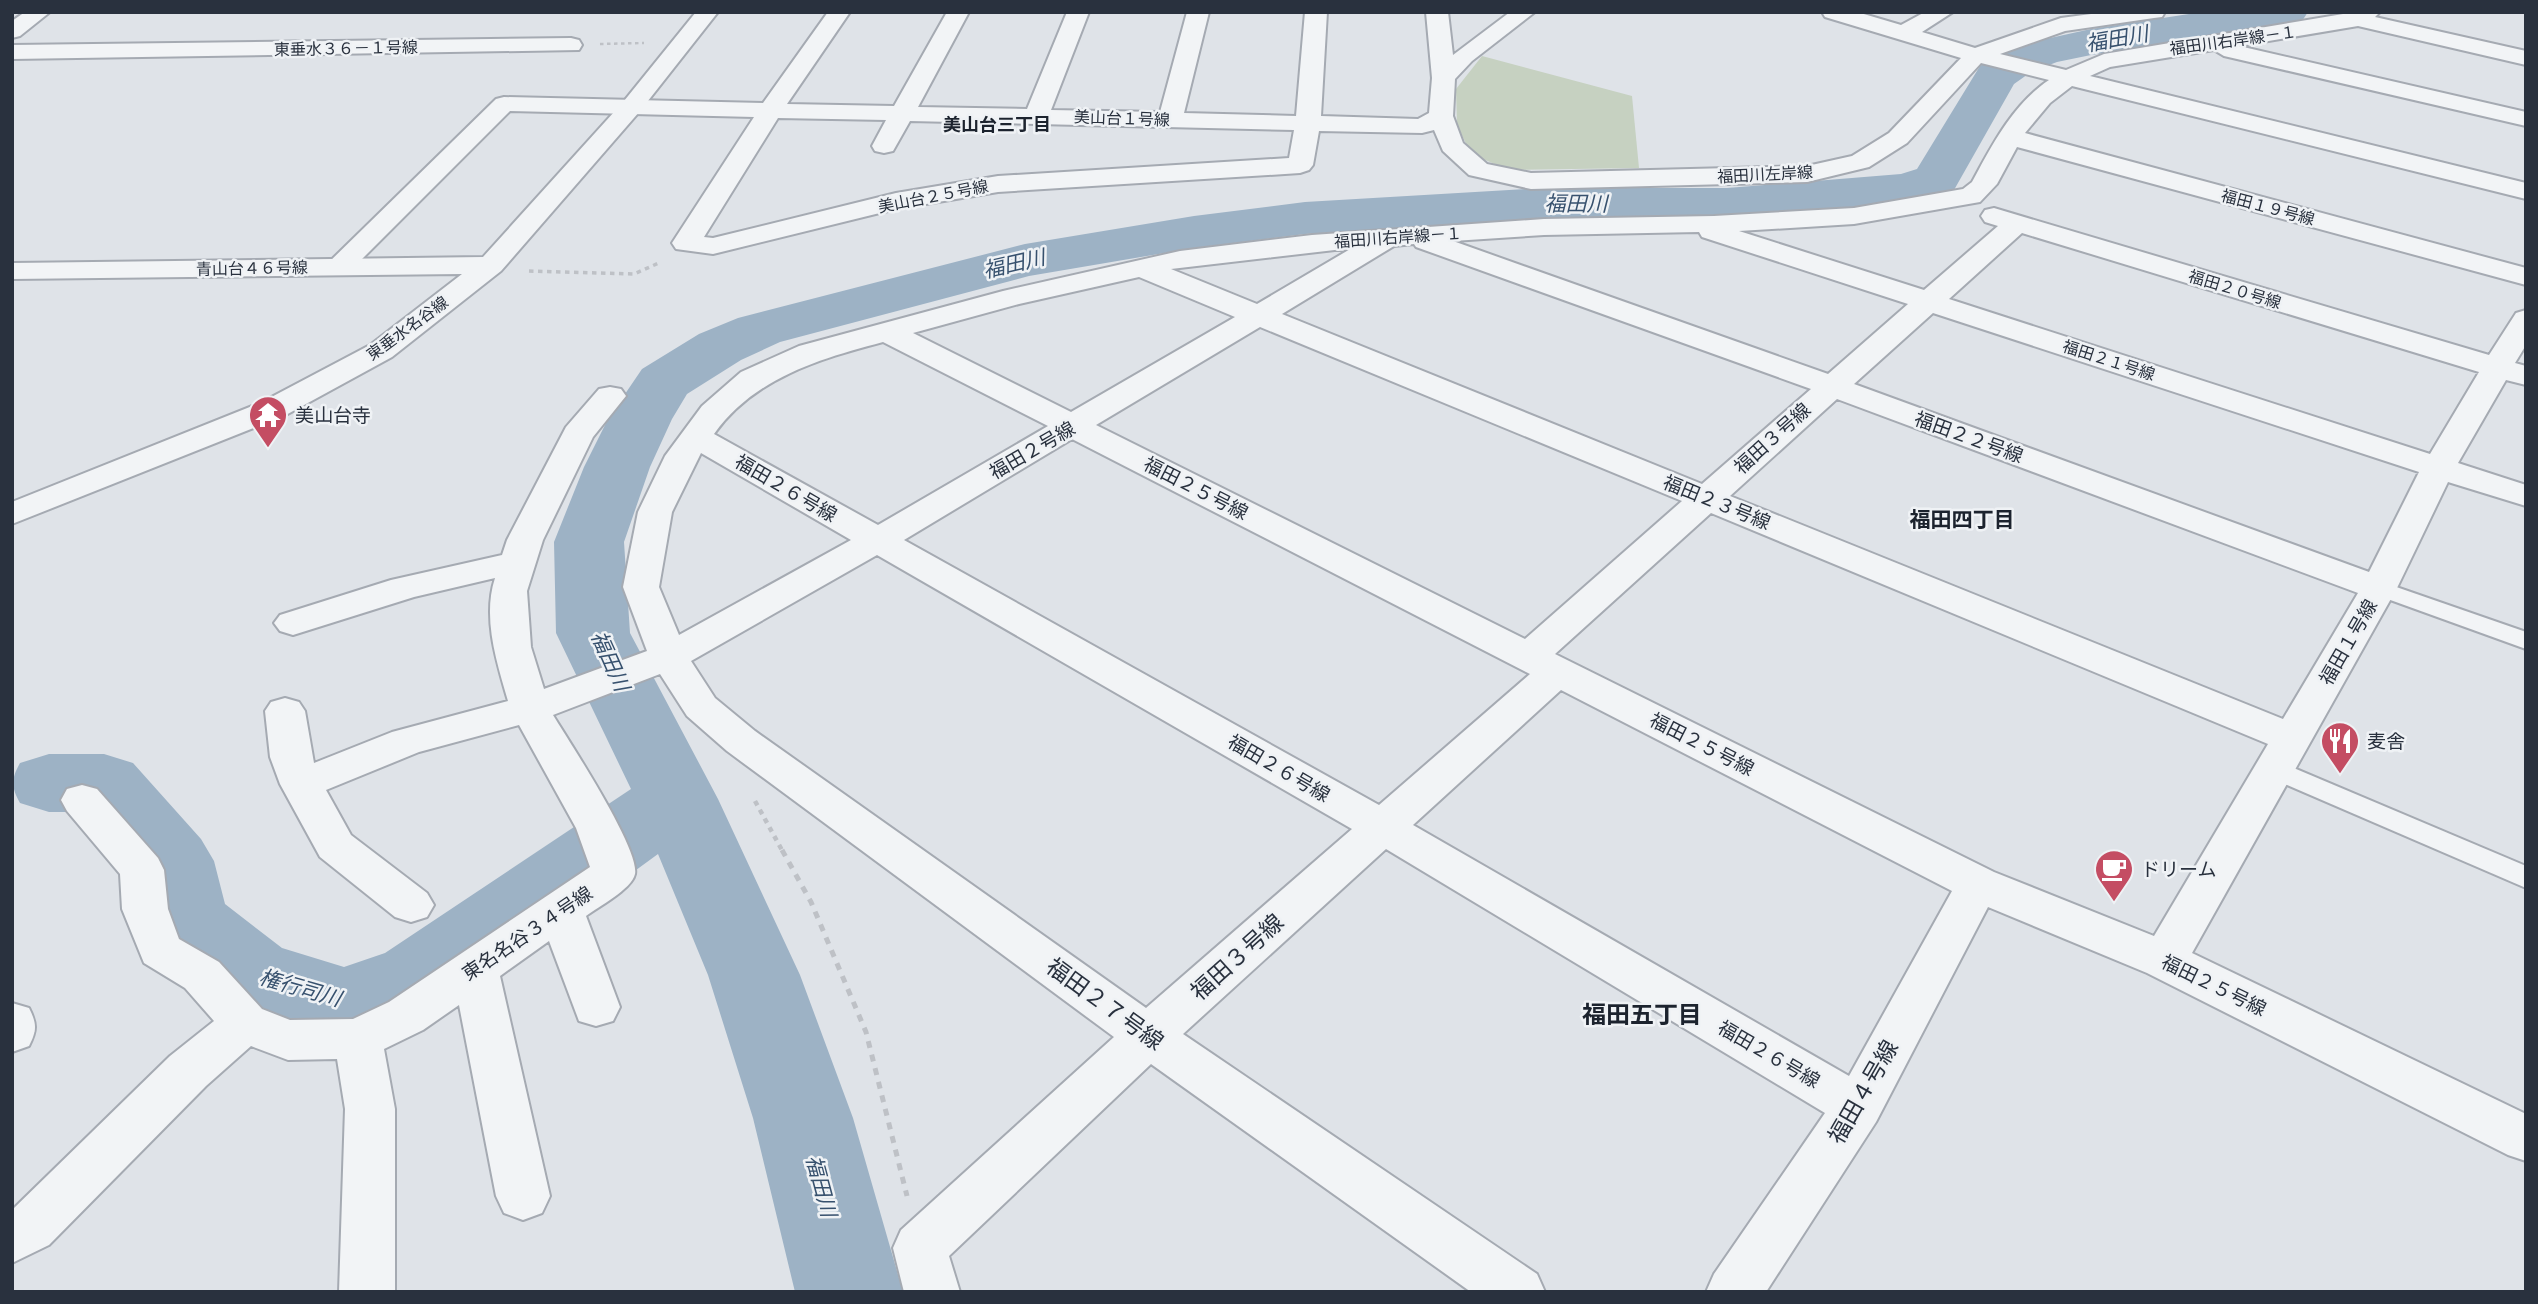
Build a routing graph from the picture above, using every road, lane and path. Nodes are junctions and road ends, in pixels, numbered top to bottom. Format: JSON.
{"nodes":[{"id":1,"x":39,"y":12,"type":"edge"},
{"id":2,"x":707,"y":12,"type":"edge"},
{"id":3,"x":839,"y":12,"type":"edge"},
{"id":4,"x":958,"y":12,"type":"edge"},
{"id":5,"x":1078,"y":12,"type":"edge"},
{"id":6,"x":1198,"y":12,"type":"edge"},
{"id":7,"x":1316,"y":12,"type":"edge"},
{"id":8,"x":1437,"y":12,"type":"edge"},
{"id":9,"x":1524,"y":12,"type":"edge"},
{"id":10,"x":1833,"y":12,"type":"edge"},
{"id":11,"x":1942,"y":12,"type":"edge"},
{"id":12,"x":2025,"y":12,"type":"edge"},
{"id":13,"x":2154,"y":12,"type":"edge"},
{"id":14,"x":2363,"y":16,"type":"edge"},
{"id":15,"x":2050,"y":29,"type":"junction"},
{"id":16,"x":12,"y":31,"type":"edge"},
{"id":17,"x":1903,"y":33,"type":"junction"},
{"id":18,"x":680,"y":43,"type":"junction"},
{"id":19,"x":2204,"y":44,"type":"junction"},
{"id":20,"x":572,"y":45,"type":"joint"},
{"id":21,"x":12,"y":52,"type":"edge"},
{"id":22,"x":1976,"y":55,"type":"junction"},
{"id":23,"x":2526,"y":58,"type":"edge"},
{"id":24,"x":2066,"y":77,"type":"junction"},
{"id":25,"x":1444,"y":78,"type":"junction"},
{"id":26,"x":632,"y":106,"type":"junction"},
{"id":27,"x":771,"y":110,"type":"junction"},
{"id":28,"x":903,"y":112,"type":"junction"},
{"id":29,"x":1037,"y":115,"type":"junction"},
{"id":30,"x":1441,"y":116,"type":"junction"},
{"id":31,"x":1170,"y":119,"type":"junction"},
{"id":32,"x":2526,"y":119,"type":"edge"},
{"id":33,"x":1308,"y":123,"type":"junction"},
{"id":34,"x":2010,"y":137,"type":"junction"},
{"id":35,"x":884,"y":146,"type":"dead end"},
{"id":36,"x":2526,"y":191,"type":"edge"},
{"id":37,"x":1945,"y":202,"type":"junction"},
{"id":38,"x":2018,"y":223,"type":"junction"},
{"id":39,"x":1693,"y":225,"type":"junction"},
{"id":40,"x":1401,"y":237,"type":"junction"},
{"id":41,"x":338,"y":267,"type":"junction"},
{"id":42,"x":489,"y":267,"type":"junction"},
{"id":43,"x":1140,"y":267,"type":"junction"},
{"id":44,"x":12,"y":271,"type":"edge"},
{"id":45,"x":634,"y":274,"type":"dead end"},
{"id":46,"x":2526,"y":277,"type":"edge"},
{"id":47,"x":1928,"y":301,"type":"junction"},
{"id":48,"x":1259,"y":316,"type":"junction"},
{"id":49,"x":2526,"y":319,"type":"edge"},
{"id":50,"x":885,"y":331,"type":"junction"},
{"id":51,"x":2512,"y":372,"type":"edge"},
{"id":52,"x":1831,"y":386,"type":"junction"},
{"id":53,"x":610,"y":396,"type":"dead end"},
{"id":54,"x":1073,"y":426,"type":"junction"},
{"id":55,"x":696,"y":437,"type":"junction"},
{"id":56,"x":2438,"y":468,"type":"junction"},
{"id":57,"x":2526,"y":496,"type":"edge"},
{"id":58,"x":1706,"y":497,"type":"junction"},
{"id":59,"x":12,"y":514,"type":"edge"},
{"id":60,"x":878,"y":540,"type":"junction"},
{"id":61,"x":518,"y":562,"type":"junction"},
{"id":62,"x":2379,"y":588,"type":"junction"},
{"id":63,"x":293,"y":623,"type":"dead end"},
{"id":64,"x":2526,"y":641,"type":"edge"},
{"id":65,"x":669,"y":657,"type":"junction"},
{"id":66,"x":1543,"y":664,"type":"junction"},
{"id":67,"x":701,"y":707,"type":"joint"},
{"id":68,"x":530,"y":709,"type":"junction"},
{"id":69,"x":285,"y":711,"type":"dead end"},
{"id":70,"x":2283,"y":754,"type":"junction"},
{"id":71,"x":301,"y":784,"type":"junction"},
{"id":72,"x":748,"y":788,"type":"dead end"},
{"id":73,"x":82,"y":800,"type":"dead end"},
{"id":74,"x":1382,"y":827,"type":"junction"},
{"id":75,"x":2526,"y":878,"type":"edge"},
{"id":76,"x":1978,"y":884,"type":"junction"},
{"id":77,"x":411,"y":905,"type":"dead end"},
{"id":78,"x":561,"y":910,"type":"junction"},
{"id":79,"x":2164,"y":960,"type":"junction"},
{"id":80,"x":475,"y":969,"type":"junction"},
{"id":81,"x":596,"y":1007,"type":"dead end"},
{"id":82,"x":12,"y":1022,"type":"edge"},
{"id":83,"x":245,"y":1023,"type":"junction"},
{"id":84,"x":12,"y":1032,"type":"edge"},
{"id":85,"x":1148,"y":1036,"type":"junction"},
{"id":86,"x":358,"y":1039,"type":"junction"},
{"id":87,"x":1858,"y":1107,"type":"junction"},
{"id":88,"x":2526,"y":1139,"type":"edge"},
{"id":89,"x":523,"y":1196,"type":"dead end"},
{"id":90,"x":12,"y":1239,"type":"edge"},
{"id":91,"x":926,"y":1270,"type":"edge"},
{"id":92,"x":367,"y":1292,"type":"edge"},
{"id":93,"x":1517,"y":1292,"type":"edge"},
{"id":94,"x":1734,"y":1292,"type":"edge"}],
"edges":[{"from":1,"to":16,"type":"street"},
{"from":2,"to":18,"type":"street","name":"東垂水名谷線"},
{"from":3,"to":27,"type":"street"},
{"from":4,"to":28,"type":"street"},
{"from":5,"to":29,"type":"street"},
{"from":6,"to":31,"type":"street"},
{"from":7,"to":33,"type":"street"},
{"from":8,"to":25,"type":"street"},
{"from":9,"to":25,"type":"street"},
{"from":10,"to":17,"type":"street"},
{"from":11,"to":17,"type":"street"},
{"from":12,"to":15,"type":"street"},
{"from":13,"to":15,"type":"street","name":"福田川左岸線"},
{"from":14,"to":19,"type":"street","name":"福田川右岸線－１"},
{"from":14,"to":23,"type":"street"},
{"from":15,"to":22,"type":"street","name":"福田川左岸線"},
{"from":17,"to":22,"type":"street"},
{"from":18,"to":20,"type":"path"},
{"from":18,"to":26,"type":"street","name":"東垂水名谷線"},
{"from":19,"to":24,"type":"street","name":"福田川右岸線－１"},
{"from":19,"to":32,"type":"street"},
{"from":20,"to":21,"type":"street","name":"東垂水３６－１号線"},
{"from":22,"to":24,"type":"street"},
{"from":22,"to":30,"type":"street","name":"福田川左岸線"},
{"from":24,"to":34,"type":"street","name":"福田川右岸線－１"},
{"from":24,"to":36,"type":"street"},
{"from":25,"to":30,"type":"street"},
{"from":26,"to":27,"type":"street","name":"美山台１号線"},
{"from":26,"to":41,"type":"street","name":"美山台１号線"},
{"from":26,"to":42,"type":"street","name":"東垂水名谷線"},
{"from":27,"to":28,"type":"street","name":"美山台１号線"},
{"from":27,"to":33,"type":"street","name":"美山台２５号線"},
{"from":28,"to":29,"type":"street","name":"美山台１号線"},
{"from":28,"to":35,"type":"street"},
{"from":29,"to":31,"type":"street","name":"美山台１号線"},
{"from":30,"to":33,"type":"street","name":"美山台１号線"},
{"from":31,"to":33,"type":"street","name":"美山台１号線"},
{"from":34,"to":37,"type":"street","name":"福田川右岸線－１"},
{"from":34,"to":46,"type":"street","name":"福田１９号線"},
{"from":37,"to":38,"type":"street","name":"福田２０号線"},
{"from":37,"to":39,"type":"street","name":"福田川右岸線－１"},
{"from":38,"to":47,"type":"street","name":"福田３号線"},
{"from":38,"to":51,"type":"street","name":"福田２０号線"},
{"from":39,"to":40,"type":"street","name":"福田川右岸線－１"},
{"from":39,"to":47,"type":"street","name":"福田２１号線"},
{"from":40,"to":43,"type":"street","name":"福田川右岸線－１"},
{"from":40,"to":48,"type":"street","name":"福田２号線"},
{"from":40,"to":52,"type":"street","name":"福田２２号線"},
{"from":41,"to":42,"type":"street","name":"青山台４６号線"},
{"from":41,"to":44,"type":"street","name":"青山台４６号線"},
{"from":42,"to":45,"type":"path"},
{"from":42,"to":59,"type":"street","name":"東垂水名谷線"},
{"from":43,"to":48,"type":"street","name":"福田２３号線"},
{"from":43,"to":50,"type":"street","name":"福田川右岸線－１"},
{"from":47,"to":52,"type":"street","name":"福田３号線"},
{"from":47,"to":56,"type":"street","name":"福田２１号線"},
{"from":48,"to":54,"type":"street","name":"福田２号線"},
{"from":48,"to":58,"type":"street","name":"福田２３号線"},
{"from":49,"to":51,"type":"street","name":"福田１号線"},
{"from":50,"to":54,"type":"street","name":"福田２５号線"},
{"from":50,"to":55,"type":"street","name":"福田川右岸線－１"},
{"from":51,"to":56,"type":"street","name":"福田１号線"},
{"from":52,"to":58,"type":"street","name":"福田３号線"},
{"from":52,"to":62,"type":"street","name":"福田２２号線"},
{"from":53,"to":61,"type":"street","name":"東名名谷３４号線"},
{"from":54,"to":60,"type":"street","name":"福田２号線"},
{"from":54,"to":66,"type":"street","name":"福田２５号線"},
{"from":55,"to":60,"type":"street","name":"福田２６号線"},
{"from":55,"to":65,"type":"street","name":"福田川右岸線－１"},
{"from":56,"to":57,"type":"street","name":"福田２１号線"},
{"from":56,"to":62,"type":"street","name":"福田１号線"},
{"from":58,"to":66,"type":"street","name":"福田３号線"},
{"from":58,"to":70,"type":"street","name":"福田２３号線"},
{"from":60,"to":65,"type":"street","name":"福田２号線"},
{"from":60,"to":74,"type":"street","name":"福田２６号線"},
{"from":61,"to":63,"type":"street"},
{"from":61,"to":68,"type":"street","name":"東名名谷３４号線"},
{"from":62,"to":64,"type":"lane","name":"福田２２号線"},
{"from":62,"to":70,"type":"street","name":"福田１号線"},
{"from":65,"to":67,"type":"street","name":"福田川右岸線－１"},
{"from":65,"to":68,"type":"street","name":"福田２号線"},
{"from":66,"to":74,"type":"street","name":"福田３号線"},
{"from":66,"to":76,"type":"street","name":"福田２５号線"},
{"from":67,"to":85,"type":"street","name":"福田２７号線"},
{"from":68,"to":71,"type":"street","name":"福田２号線"},
{"from":68,"to":78,"type":"street","name":"東名名谷３４号線"},
{"from":69,"to":71,"type":"street"},
{"from":70,"to":75,"type":"lane"},
{"from":70,"to":79,"type":"street","name":"福田１号線"},
{"from":71,"to":77,"type":"street"},
{"from":72,"to":91,"type":"path"},
{"from":73,"to":83,"type":"street"},
{"from":74,"to":85,"type":"street","name":"福田３号線"},
{"from":74,"to":87,"type":"street","name":"福田２６号線"},
{"from":76,"to":79,"type":"street","name":"福田２５号線"},
{"from":76,"to":87,"type":"street","name":"福田４号線"},
{"from":78,"to":80,"type":"street","name":"東名名谷３４号線"},
{"from":78,"to":81,"type":"street"},
{"from":79,"to":88,"type":"street","name":"福田２５号線"},
{"from":80,"to":86,"type":"street","name":"東名名谷３４号線"},
{"from":80,"to":89,"type":"street"},
{"from":82,"to":84,"type":"street"},
{"from":83,"to":86,"type":"street","name":"東名名谷３４号線"},
{"from":83,"to":90,"type":"street"},
{"from":85,"to":91,"type":"street","name":"福田３号線"},
{"from":85,"to":93,"type":"street","name":"福田２７号線"},
{"from":86,"to":92,"type":"street"},
{"from":87,"to":94,"type":"street","name":"福田４号線"}]}
